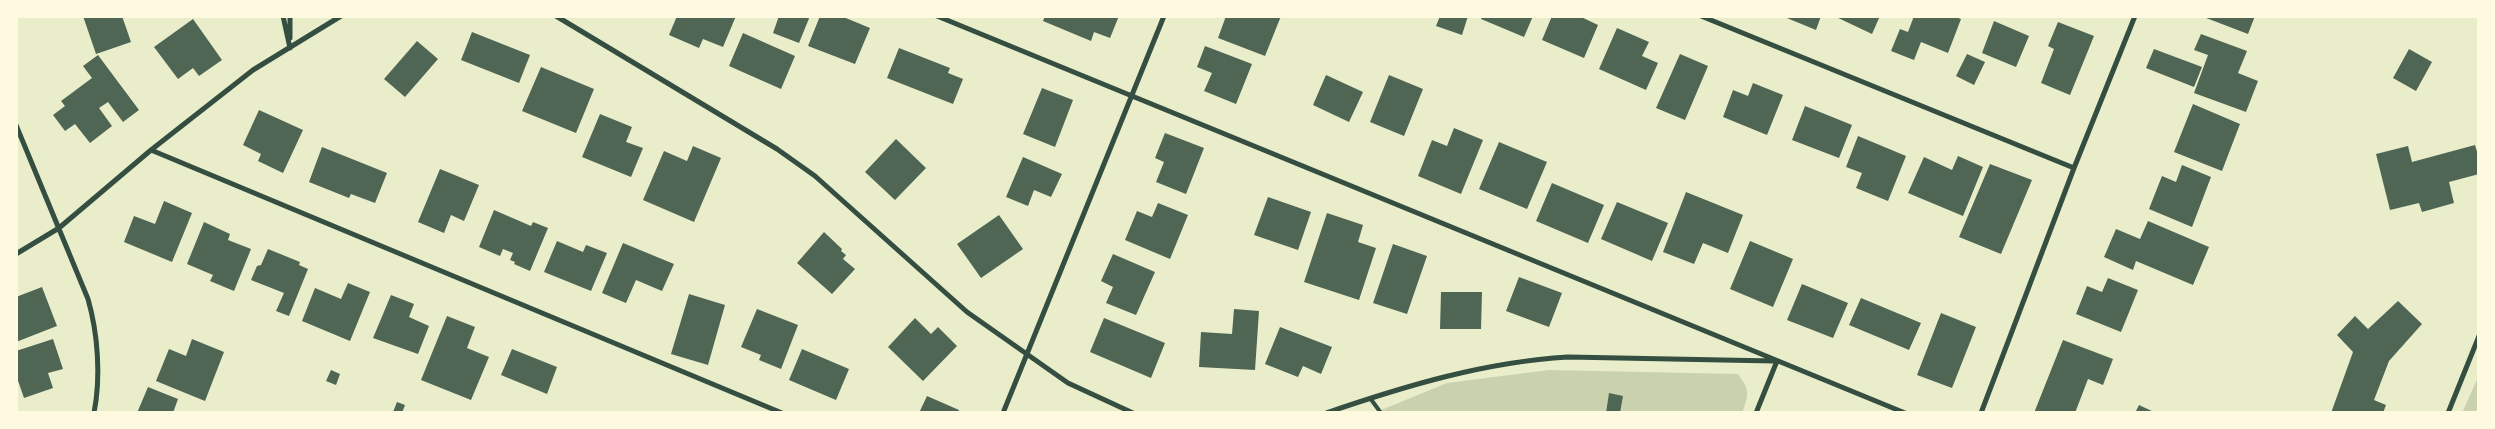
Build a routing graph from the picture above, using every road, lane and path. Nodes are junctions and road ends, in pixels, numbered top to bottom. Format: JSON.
{"nodes":[{"id":1,"x":283,"y":16,"type":"edge"},
{"id":2,"x":290,"y":16,"type":"edge"},
{"id":3,"x":341,"y":16,"type":"edge"},
{"id":4,"x":556,"y":16,"type":"edge"},
{"id":5,"x":937,"y":16,"type":"edge"},
{"id":6,"x":1164,"y":16,"type":"edge"},
{"id":7,"x":1701,"y":16,"type":"edge"},
{"id":8,"x":2135,"y":16,"type":"edge"},
{"id":9,"x":290,"y":48,"type":"junction"},
{"id":10,"x":1131,"y":96,"type":"junction"},
{"id":11,"x":16,"y":125,"type":"edge"},
{"id":12,"x":151,"y":150,"type":"junction"},
{"id":13,"x":2074,"y":168,"type":"junction"},
{"id":14,"x":59,"y":228,"type":"junction"},
{"id":15,"x":16,"y":254,"type":"edge"},
{"id":16,"x":2479,"y":336,"type":"edge"},
{"id":17,"x":1026,"y":355,"type":"junction"},
{"id":18,"x":1777,"y":361,"type":"junction"},
{"id":19,"x":1370,"y":398,"type":"junction"},
{"id":20,"x":94,"y":413,"type":"edge"},
{"id":21,"x":782,"y":413,"type":"edge"},
{"id":22,"x":1003,"y":413,"type":"edge"},
{"id":23,"x":1133,"y":413,"type":"edge"},
{"id":24,"x":1326,"y":413,"type":"edge"},
{"id":25,"x":1381,"y":413,"type":"edge"},
{"id":26,"x":1756,"y":413,"type":"edge"},
{"id":27,"x":1905,"y":413,"type":"edge"},
{"id":28,"x":1982,"y":413,"type":"edge"},
{"id":29,"x":2448,"y":413,"type":"edge"}],
"edges":[{"from":1,"to":9,"type":"street"},
{"from":2,"to":9,"type":"street"},
{"from":3,"to":9,"type":"street"},
{"from":4,"to":17,"type":"street"},
{"from":5,"to":10,"type":"street"},
{"from":6,"to":10,"type":"street"},
{"from":7,"to":13,"type":"street"},
{"from":8,"to":13,"type":"street"},
{"from":9,"to":12,"type":"street"},
{"from":10,"to":17,"type":"street"},
{"from":10,"to":18,"type":"street"},
{"from":11,"to":14,"type":"street"},
{"from":12,"to":14,"type":"street"},
{"from":12,"to":21,"type":"street"},
{"from":13,"to":28,"type":"street"},
{"from":14,"to":15,"type":"street"},
{"from":14,"to":20,"type":"street"},
{"from":16,"to":29,"type":"street"},
{"from":17,"to":22,"type":"street"},
{"from":17,"to":23,"type":"street"},
{"from":18,"to":19,"type":"street"},
{"from":18,"to":26,"type":"street"},
{"from":18,"to":27,"type":"street"},
{"from":19,"to":24,"type":"street"},
{"from":19,"to":25,"type":"lane"}]}
